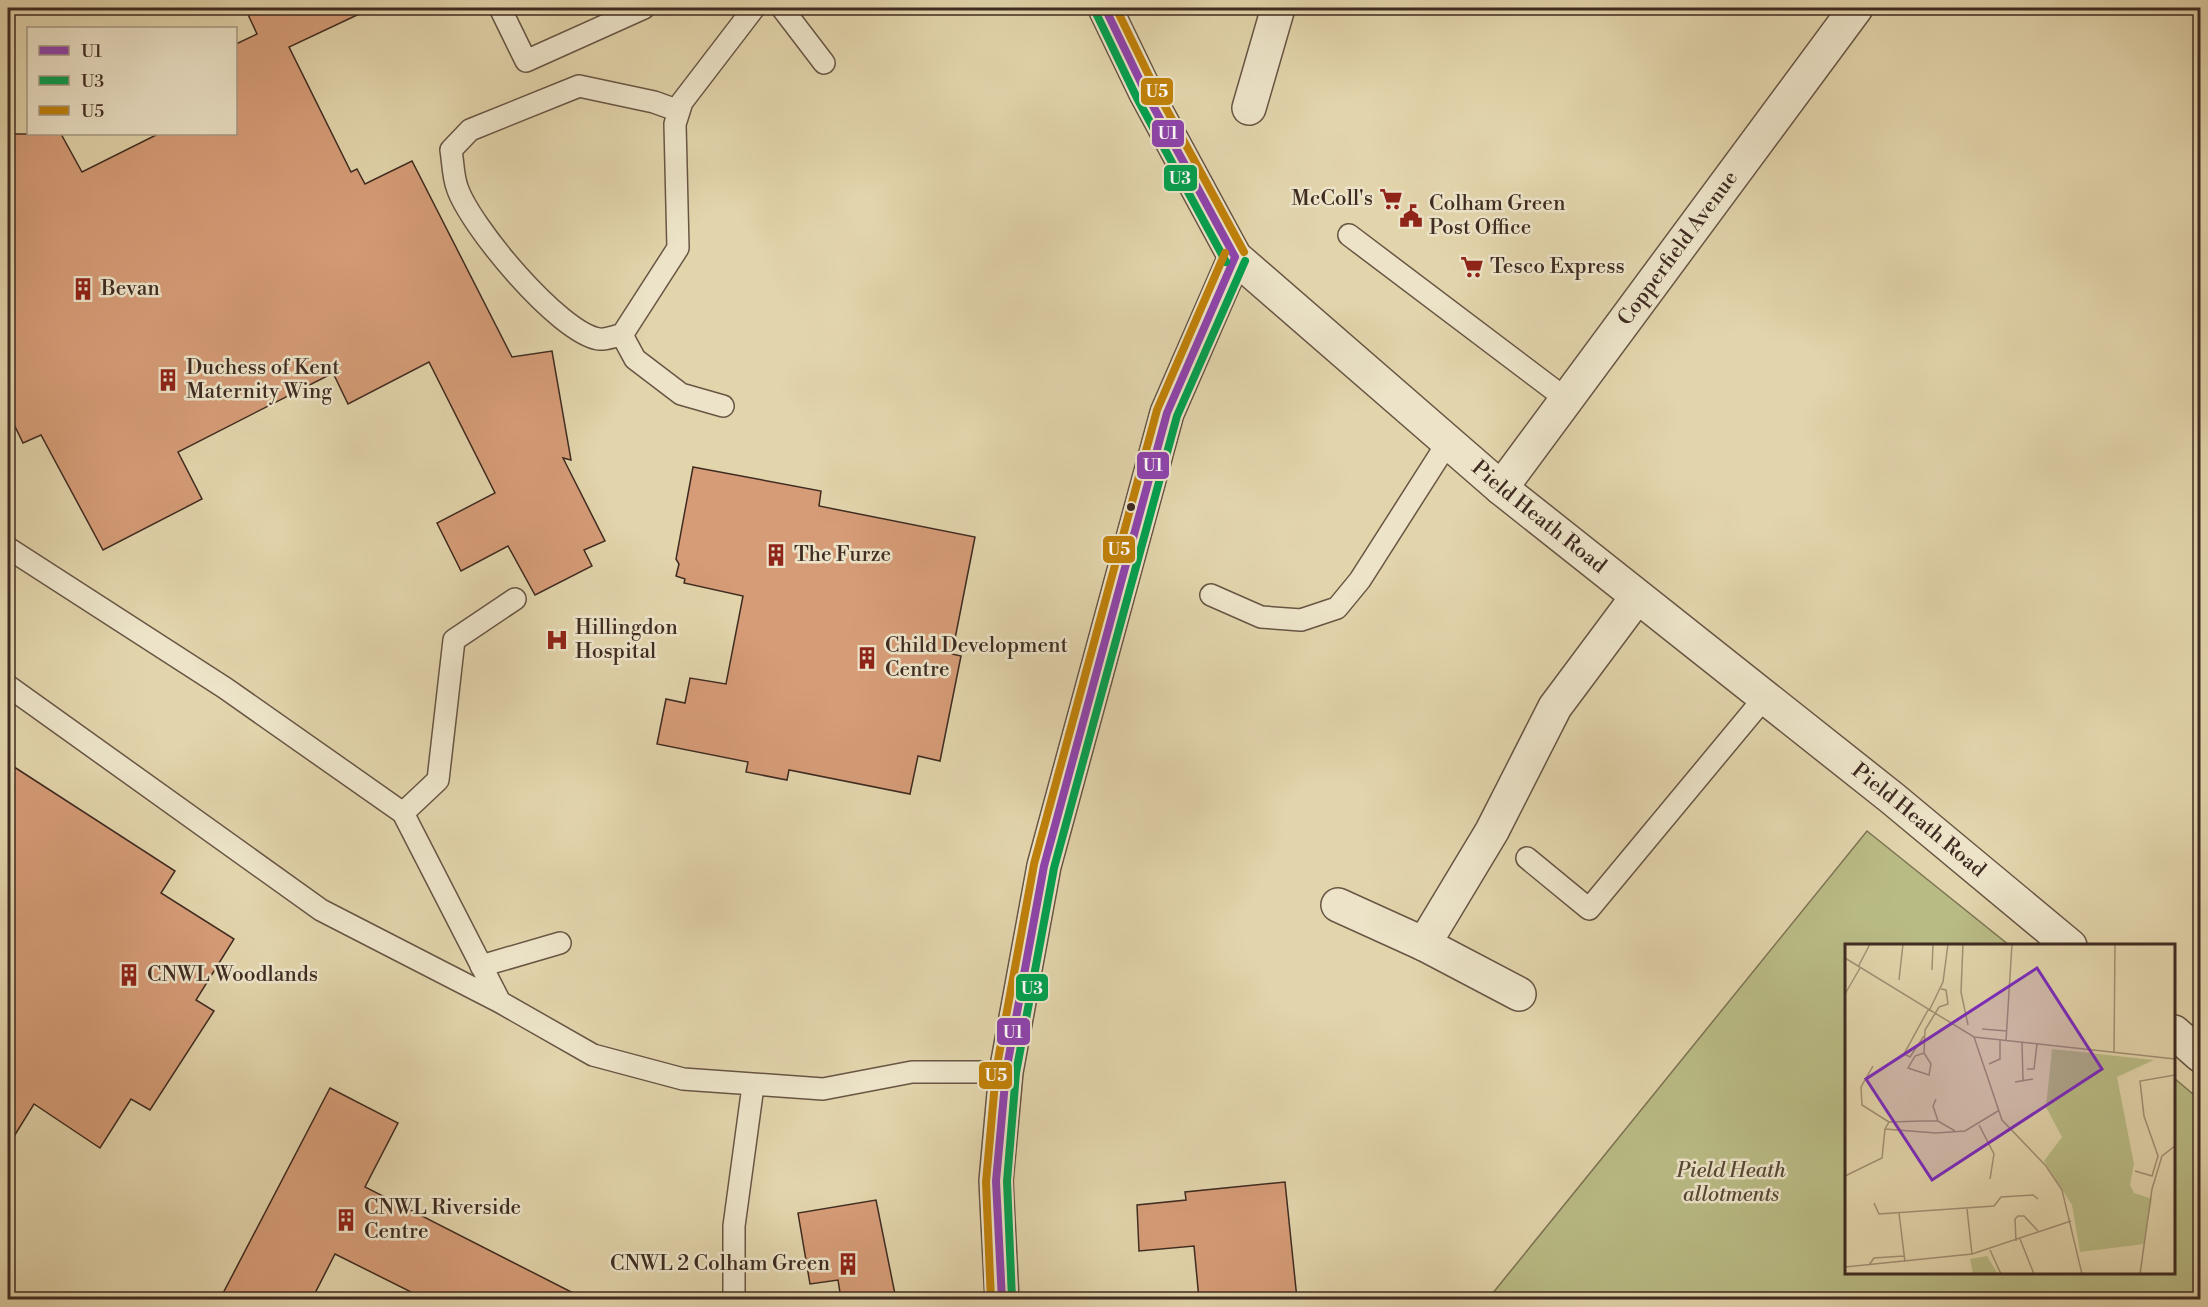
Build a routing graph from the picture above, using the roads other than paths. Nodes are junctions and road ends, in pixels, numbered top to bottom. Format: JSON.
{"nodes":[{"id":1,"x":500,"y":8,"type":"edge"},
{"id":2,"x":644,"y":8,"type":"edge"},
{"id":3,"x":754,"y":8,"type":"edge"},
{"id":4,"x":782,"y":8,"type":"edge"},
{"id":5,"x":1105,"y":8,"type":"edge"},
{"id":6,"x":1278,"y":8,"type":"edge"},
{"id":7,"x":1856,"y":8,"type":"edge"},
{"id":8,"x":824,"y":63,"type":"dead end"},
{"id":9,"x":1249,"y":108,"type":"dead end"},
{"id":10,"x":679,"y":111,"type":"junction"},
{"id":11,"x":1349,"y":235,"type":"dead end"},
{"id":12,"x":1234,"y":257,"type":"junction"},
{"id":13,"x":622,"y":335,"type":"junction"},
{"id":14,"x":1566,"y":399,"type":"junction"},
{"id":15,"x":723,"y":406,"type":"dead end"},
{"id":16,"x":1448,"y":442,"type":"junction"},
{"id":17,"x":1501,"y":488,"type":"junction"},
{"id":18,"x":8,"y":548,"type":"edge"},
{"id":19,"x":1211,"y":595,"type":"dead end"},
{"id":20,"x":1637,"y":597,"type":"junction"},
{"id":21,"x":515,"y":599,"type":"dead end"},
{"id":22,"x":8,"y":686,"type":"edge"},
{"id":23,"x":1765,"y":697,"type":"junction"},
{"id":24,"x":404,"y":813,"type":"junction"},
{"id":25,"x":1527,"y":858,"type":"dead end"},
{"id":26,"x":1338,"y":905,"type":"dead end"},
{"id":27,"x":560,"y":944,"type":"dead end"},
{"id":28,"x":1424,"y":944,"type":"junction"},
{"id":29,"x":2069,"y":944,"type":"edge"},
{"id":30,"x":481,"y":966,"type":"junction"},
{"id":31,"x":1519,"y":994,"type":"dead end"},
{"id":32,"x":500,"y":1002,"type":"junction"},
{"id":33,"x":2175,"y":1033,"type":"edge"},
{"id":34,"x":2200,"y":1055,"type":"edge"},
{"id":35,"x":1006,"y":1072,"type":"junction"},
{"id":36,"x":753,"y":1086,"type":"junction"},
{"id":37,"x":734,"y":1299,"type":"edge"},
{"id":38,"x":1002,"y":1299,"type":"edge"}],
"edges":[{"from":1,"to":2,"type":"lane"},
{"from":3,"to":10,"type":"lane"},
{"from":4,"to":8,"type":"lane"},
{"from":5,"to":12,"type":"street","name":"Pield Heath Road"},
{"from":6,"to":9,"type":"street"},
{"from":7,"to":14,"type":"street","name":"Copperfield Avenue"},
{"from":10,"to":13,"type":"lane"},
{"from":10,"to":13,"type":"lane"},
{"from":11,"to":14,"type":"lane"},
{"from":12,"to":16,"type":"street","name":"Pield Heath Road"},
{"from":12,"to":35,"type":"street"},
{"from":13,"to":15,"type":"lane"},
{"from":14,"to":17,"type":"street","name":"Copperfield Avenue"},
{"from":16,"to":17,"type":"street","name":"Pield Heath Road"},
{"from":16,"to":19,"type":"lane"},
{"from":17,"to":20,"type":"street","name":"Pield Heath Road"},
{"from":18,"to":24,"type":"lane"},
{"from":20,"to":23,"type":"street","name":"Pield Heath Road"},
{"from":20,"to":28,"type":"street"},
{"from":21,"to":24,"type":"lane"},
{"from":22,"to":32,"type":"lane"},
{"from":23,"to":25,"type":"lane"},
{"from":23,"to":29,"type":"street","name":"Pield Heath Road"},
{"from":24,"to":30,"type":"lane"},
{"from":26,"to":28,"type":"street"},
{"from":27,"to":30,"type":"lane"},
{"from":28,"to":31,"type":"street"},
{"from":30,"to":32,"type":"lane"},
{"from":32,"to":36,"type":"lane"},
{"from":33,"to":34,"type":"street"},
{"from":35,"to":36,"type":"lane"},
{"from":35,"to":38,"type":"street"},
{"from":36,"to":37,"type":"lane"}]}
